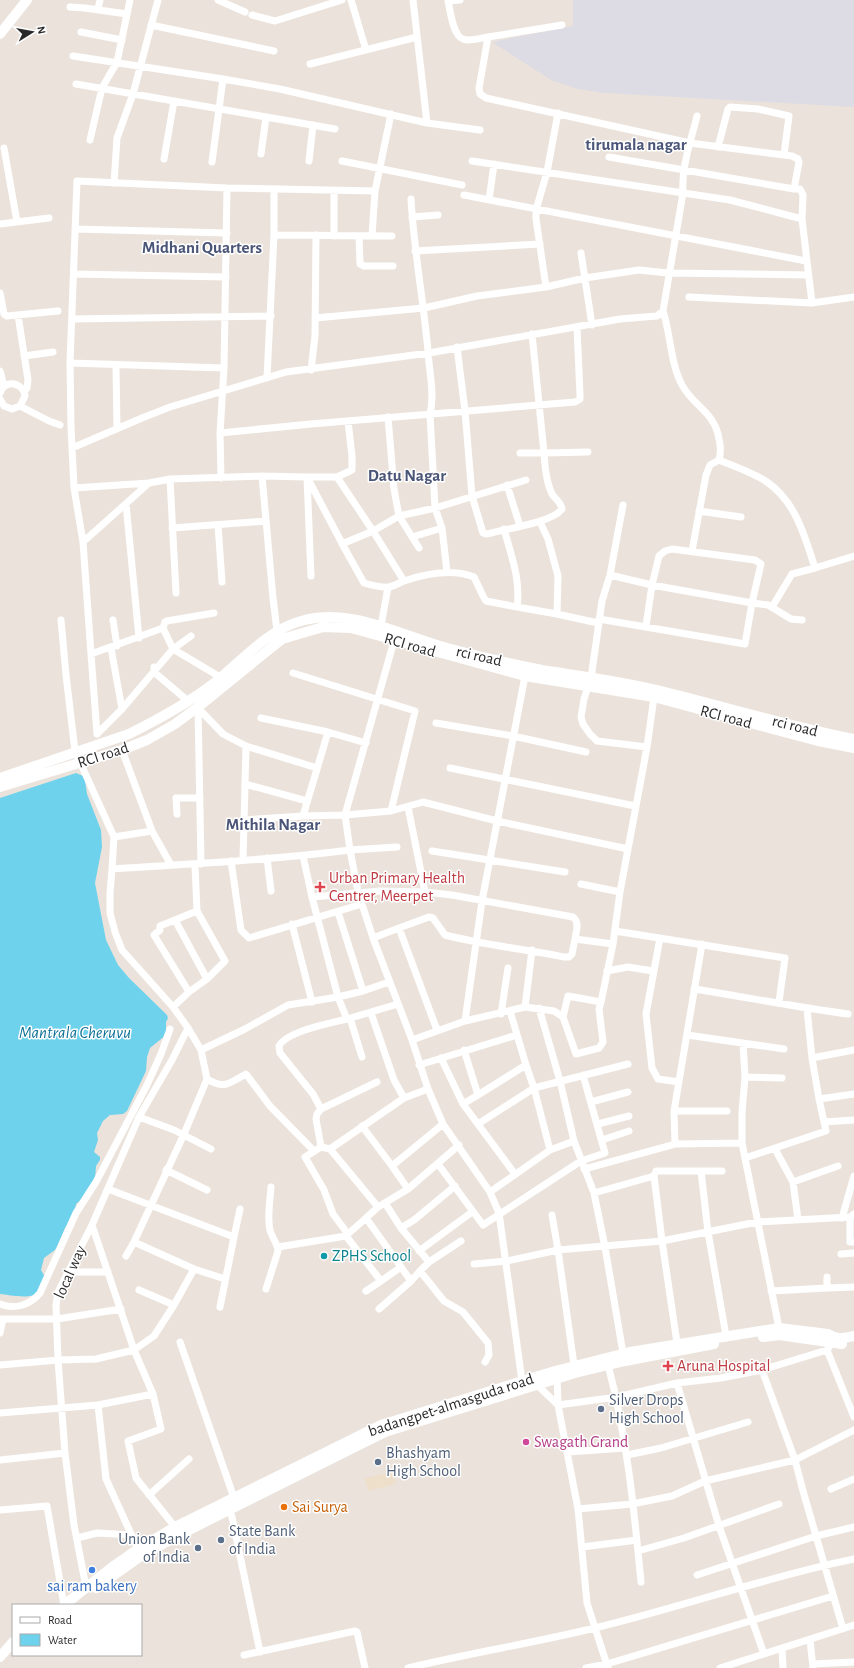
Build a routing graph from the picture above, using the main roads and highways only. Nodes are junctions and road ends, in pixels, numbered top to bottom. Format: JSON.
{"nodes":[{"id":1,"x":27,"y":0,"type":"edge"},
{"id":2,"x":0,"y":34,"type":"edge"},
{"id":3,"x":280,"y":635,"type":"junction"},
{"id":4,"x":590,"y":683,"type":"junction"},
{"id":5,"x":854,"y":739,"type":"edge"},
{"id":6,"x":854,"y":748,"type":"edge"},
{"id":7,"x":0,"y":778,"type":"edge"},
{"id":8,"x":0,"y":787,"type":"edge"},
{"id":9,"x":854,"y":1336,"type":"edge"},
{"id":10,"x":854,"y":1342,"type":"edge"},
{"id":11,"x":831,"y":1344,"type":"junction"},
{"id":12,"x":556,"y":1375,"type":"junction"},
{"id":13,"x":535,"y":1381,"type":"junction"},
{"id":14,"x":196,"y":1521,"type":"junction"},
{"id":15,"x":65,"y":1604,"type":"edge"},
{"id":16,"x":74,"y":1604,"type":"edge"},
{"id":17,"x":12,"y":1643,"type":"edge"},
{"id":18,"x":12,"y":1652,"type":"edge"},
{"id":19,"x":0,"y":1657,"type":"edge"}],
"edges":[{"from":1,"to":2,"type":"main road"},
{"from":3,"to":4,"type":"main road","name":"RCI road"},
{"from":3,"to":4,"type":"main road","name":"rci road"},
{"from":3,"to":7,"type":"main road","name":"rci road"},
{"from":3,"to":8,"type":"main road","name":"RCI road"},
{"from":4,"to":5,"type":"main road","name":"rci road"},
{"from":4,"to":6,"type":"main road","name":"RCI road"},
{"from":9,"to":11,"type":"main road","name":"badangpet-almasguda road"},
{"from":10,"to":11,"type":"main road","name":"badangpet-almasguda road"},
{"from":11,"to":12,"type":"main road","name":"badangpet-almasguda road"},
{"from":11,"to":12,"type":"main road","name":"badangpet-almasguda road"},
{"from":12,"to":13,"type":"main road","name":"badangpet-almasguda road"},
{"from":13,"to":14,"type":"main road","name":"badangpet-almasguda road"},
{"from":13,"to":14,"type":"main road","name":"badangpet-almasguda road"},
{"from":14,"to":15,"type":"main road","name":"badangpet-almasguda road"},
{"from":14,"to":16,"type":"main road","name":"badangpet-almasguda road"},
{"from":17,"to":19,"type":"main road"},
{"from":18,"to":19,"type":"main road"}]}
